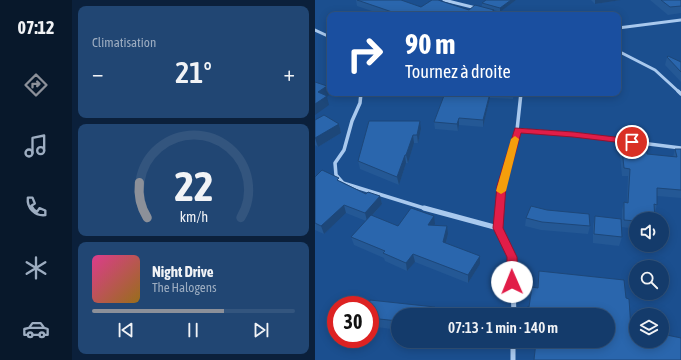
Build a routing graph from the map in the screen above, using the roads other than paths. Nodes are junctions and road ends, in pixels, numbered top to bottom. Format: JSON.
{"nodes":[{"id":1,"x":444,"y":0,"type":"edge"},
{"id":2,"x":480,"y":9,"type":"edge"},
{"id":3,"x":487,"y":11,"type":"edge"},
{"id":4,"x":490,"y":12,"type":"edge"},
{"id":5,"x":681,"y":20,"type":"edge"},
{"id":6,"x":621,"y":28,"type":"edge"},
{"id":7,"x":315,"y":30,"type":"edge"},
{"id":8,"x":327,"y":36,"type":"edge"},
{"id":9,"x":621,"y":53,"type":"edge"},
{"id":10,"x":681,"y":94,"type":"edge"},
{"id":11,"x":361,"y":96,"type":"edge"},
{"id":12,"x":521,"y":96,"type":"edge"},
{"id":13,"x":517,"y":130,"type":"junction"},
{"id":14,"x":632,"y":142,"type":"edge"},
{"id":15,"x":639,"y":143,"type":"edge"},
{"id":16,"x":681,"y":148,"type":"edge"},
{"id":17,"x":498,"y":228,"type":"junction"},
{"id":18,"x":514,"y":308,"type":"edge"},
{"id":19,"x":513,"y":348,"type":"edge"},
{"id":20,"x":513,"y":360,"type":"edge"}],
"edges":[{"from":1,"to":2,"type":"street"},
{"from":3,"to":4,"type":"street"},
{"from":5,"to":6,"type":"street"},
{"from":7,"to":8,"type":"street"},
{"from":9,"to":10,"type":"street"},
{"from":11,"to":17,"type":"street"},
{"from":12,"to":13,"type":"street"},
{"from":13,"to":14,"type":"street"},
{"from":13,"to":17,"type":"street"},
{"from":15,"to":16,"type":"street"},
{"from":17,"to":18,"type":"street"},
{"from":19,"to":20,"type":"street"}]}
